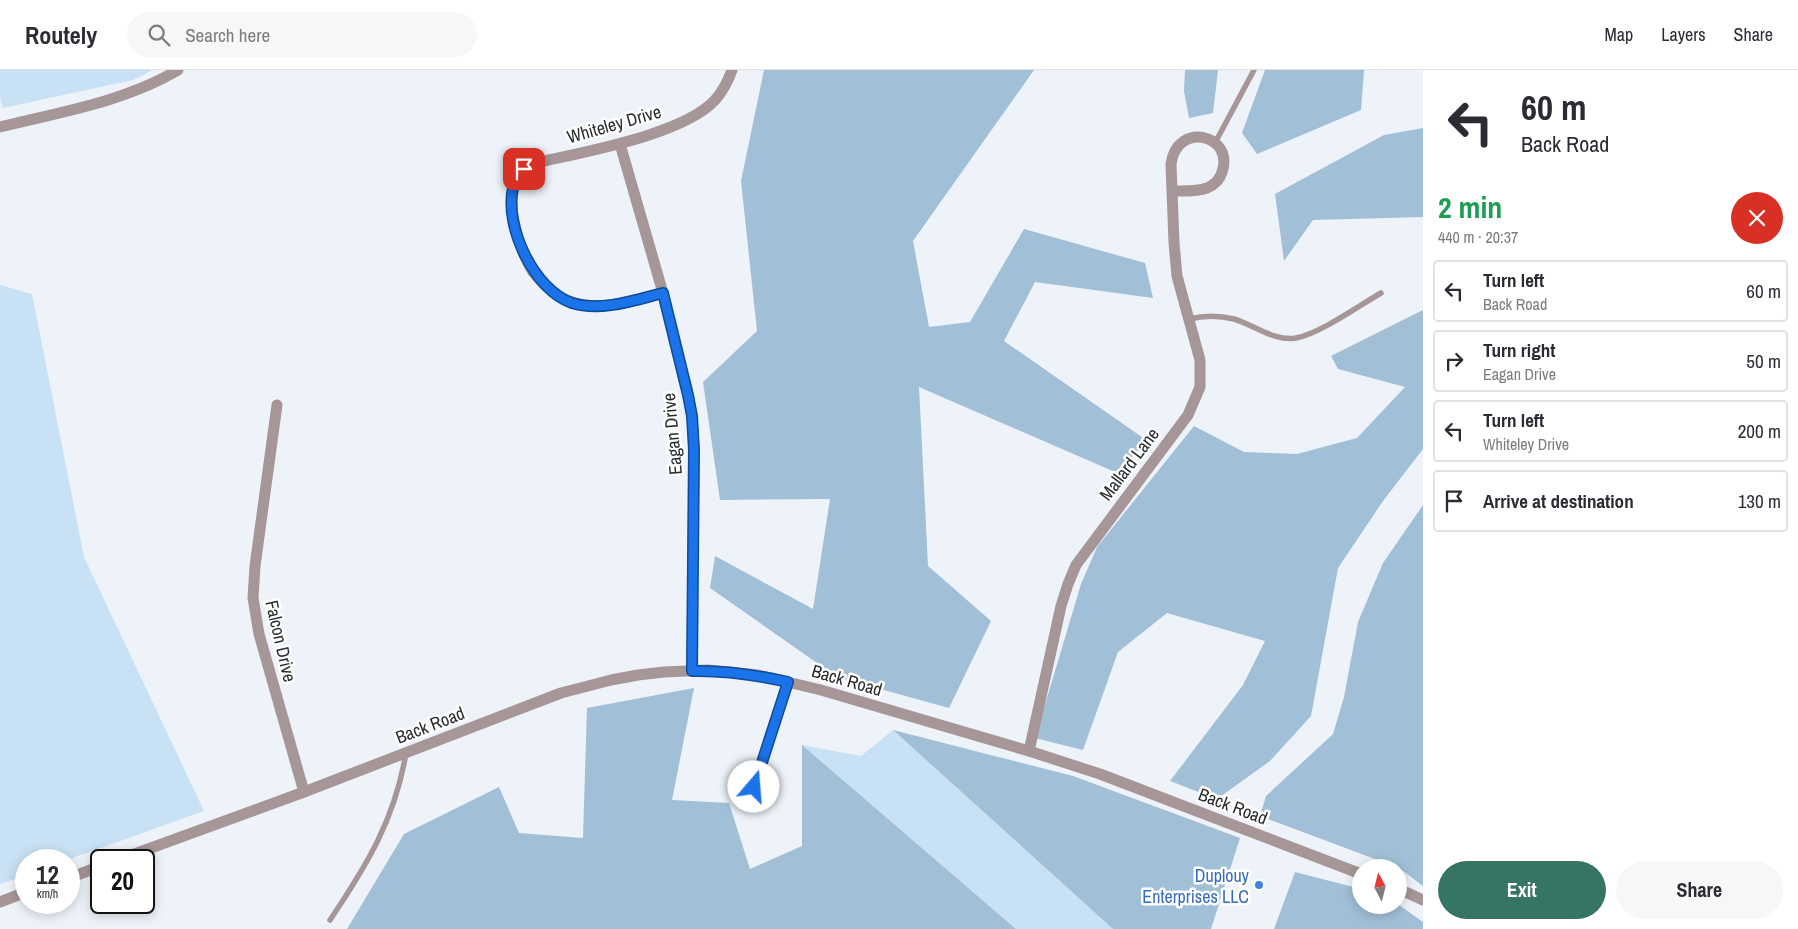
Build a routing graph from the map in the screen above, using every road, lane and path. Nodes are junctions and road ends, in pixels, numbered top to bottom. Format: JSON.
{"nodes":[{"id":1,"x":178,"y":70,"type":"edge"},
{"id":2,"x":732,"y":70,"type":"edge"},
{"id":3,"x":1254,"y":70,"type":"edge"},
{"id":4,"x":0,"y":127,"type":"edge"},
{"id":5,"x":1215,"y":143,"type":"junction"},
{"id":6,"x":620,"y":144,"type":"junction"},
{"id":7,"x":1172,"y":191,"type":"junction"},
{"id":8,"x":663,"y":293,"type":"junction"},
{"id":9,"x":1381,"y":293,"type":"dead end"},
{"id":10,"x":1189,"y":319,"type":"junction"},
{"id":11,"x":277,"y":405,"type":"dead end"},
{"id":12,"x":692,"y":671,"type":"junction"},
{"id":13,"x":788,"y":682,"type":"junction"},
{"id":14,"x":1029,"y":751,"type":"junction"},
{"id":15,"x":406,"y":753,"type":"junction"},
{"id":16,"x":304,"y":792,"type":"junction"},
{"id":17,"x":750,"y":799,"type":"dead end"},
{"id":18,"x":148,"y":849,"type":"edge"},
{"id":19,"x":1352,"y":871,"type":"edge"},
{"id":20,"x":1408,"y":893,"type":"edge"},
{"id":21,"x":15,"y":896,"type":"edge"},
{"id":22,"x":1423,"y":900,"type":"edge"},
{"id":23,"x":0,"y":902,"type":"edge"},
{"id":24,"x":330,"y":920,"type":"dead end"}],
"edges":[{"from":1,"to":4,"type":"street"},
{"from":2,"to":6,"type":"street","name":"Whiteley Drive"},
{"from":3,"to":5,"type":"lane"},
{"from":5,"to":7,"type":"street","name":"Mallard Lane"},
{"from":5,"to":7,"type":"street"},
{"from":6,"to":8,"type":"street","name":"Eagan Drive"},
{"from":6,"to":8,"type":"street","name":"Whiteley Drive"},
{"from":7,"to":10,"type":"street","name":"Mallard Lane"},
{"from":8,"to":12,"type":"street","name":"Eagan Drive"},
{"from":9,"to":10,"type":"lane"},
{"from":10,"to":14,"type":"street","name":"Mallard Lane"},
{"from":11,"to":16,"type":"street","name":"Falcon Drive"},
{"from":12,"to":13,"type":"street","name":"Back Road"},
{"from":12,"to":15,"type":"street","name":"Back Road"},
{"from":13,"to":14,"type":"street","name":"Back Road"},
{"from":13,"to":17,"type":"lane"},
{"from":14,"to":19,"type":"street","name":"Back Road"},
{"from":15,"to":16,"type":"street","name":"Back Road"},
{"from":15,"to":24,"type":"lane"},
{"from":16,"to":18,"type":"street","name":"Back Road"},
{"from":20,"to":22,"type":"street"},
{"from":21,"to":23,"type":"street"}]}
